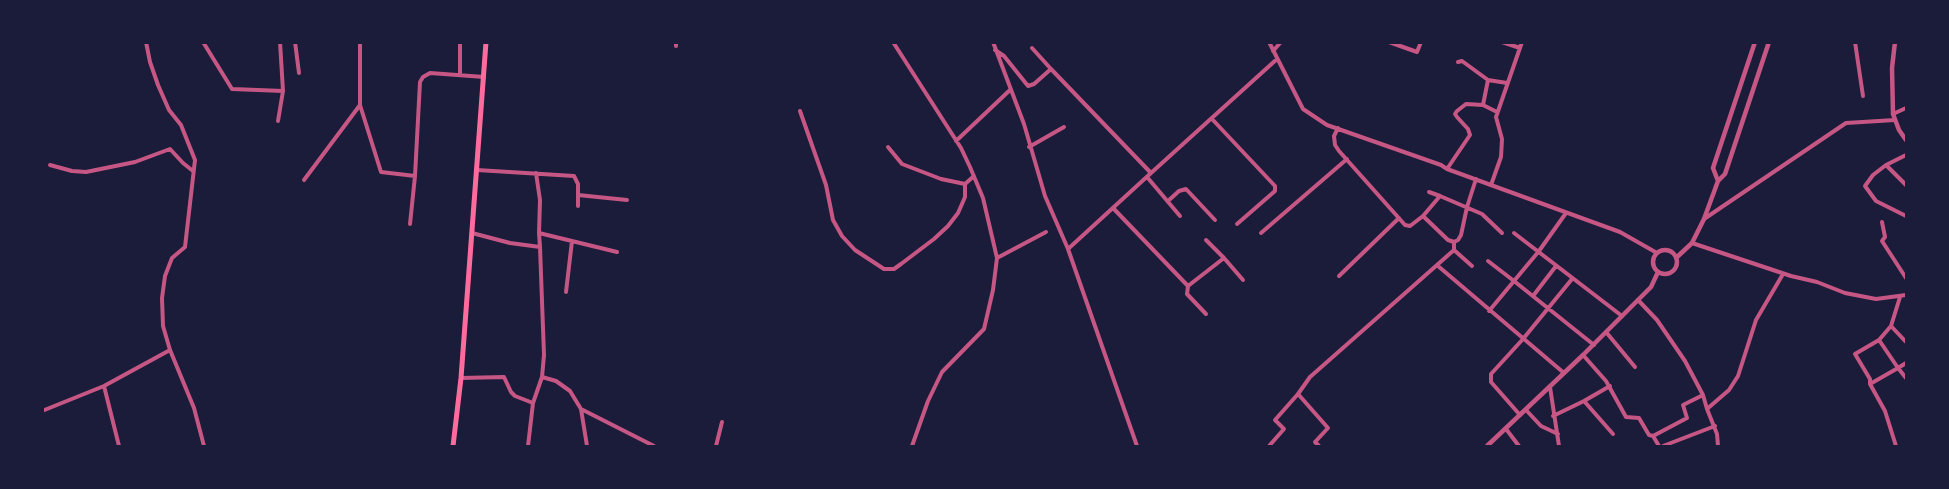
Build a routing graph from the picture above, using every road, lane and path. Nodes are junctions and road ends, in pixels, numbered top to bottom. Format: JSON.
{"nodes":[{"id":1,"x":146,"y":42,"type":"edge"},
{"id":2,"x":202,"y":42,"type":"edge"},
{"id":3,"x":280,"y":42,"type":"edge"},
{"id":4,"x":295,"y":42,"type":"edge"},
{"id":5,"x":360,"y":42,"type":"edge"},
{"id":6,"x":460,"y":42,"type":"edge"},
{"id":7,"x":486,"y":42,"type":"edge"},
{"id":8,"x":894,"y":42,"type":"edge"},
{"id":9,"x":992,"y":42,"type":"edge"},
{"id":10,"x":1269,"y":42,"type":"edge"},
{"id":11,"x":1281,"y":42,"type":"edge"},
{"id":12,"x":1389,"y":42,"type":"edge"},
{"id":13,"x":1421,"y":42,"type":"edge"},
{"id":14,"x":1502,"y":42,"type":"edge"},
{"id":15,"x":1522,"y":42,"type":"edge"},
{"id":16,"x":1755,"y":42,"type":"edge"},
{"id":17,"x":1769,"y":42,"type":"edge"},
{"id":18,"x":1855,"y":42,"type":"edge"},
{"id":19,"x":1895,"y":42,"type":"edge"},
{"id":20,"x":1032,"y":48,"type":"dead end"},
{"id":21,"x":1520,"y":48,"type":"junction"},
{"id":22,"x":995,"y":50,"type":"junction"},
{"id":23,"x":1273,"y":51,"type":"junction"},
{"id":24,"x":1277,"y":59,"type":"junction"},
{"id":25,"x":1458,"y":62,"type":"dead end"},
{"id":26,"x":1051,"y":69,"type":"junction"},
{"id":27,"x":300,"y":72,"type":"dead end"},
{"id":28,"x":460,"y":75,"type":"junction"},
{"id":29,"x":484,"y":77,"type":"junction"},
{"id":30,"x":1488,"y":80,"type":"junction"},
{"id":31,"x":1507,"y":83,"type":"junction"},
{"id":32,"x":1010,"y":90,"type":"junction"},
{"id":33,"x":283,"y":91,"type":"junction"},
{"id":34,"x":1863,"y":96,"type":"dead end"},
{"id":35,"x":360,"y":105,"type":"junction"},
{"id":36,"x":1483,"y":105,"type":"junction"},
{"id":37,"x":1906,"y":108,"type":"edge"},
{"id":38,"x":800,"y":111,"type":"dead end"},
{"id":39,"x":1497,"y":112,"type":"junction"},
{"id":40,"x":1893,"y":114,"type":"junction"},
{"id":41,"x":1212,"y":119,"type":"junction"},
{"id":42,"x":1895,"y":120,"type":"junction"},
{"id":43,"x":278,"y":122,"type":"dead end"},
{"id":44,"x":1064,"y":127,"type":"dead end"},
{"id":45,"x":1338,"y":128,"type":"junction"},
{"id":46,"x":1906,"y":140,"type":"edge"},
{"id":47,"x":956,"y":141,"type":"junction"},
{"id":48,"x":888,"y":147,"type":"dead end"},
{"id":49,"x":1029,"y":147,"type":"junction"},
{"id":50,"x":1906,"y":155,"type":"edge"},
{"id":51,"x":1347,"y":159,"type":"junction"},
{"id":52,"x":50,"y":165,"type":"dead end"},
{"id":53,"x":1886,"y":165,"type":"junction"},
{"id":54,"x":1447,"y":169,"type":"junction"},
{"id":55,"x":477,"y":170,"type":"junction"},
{"id":56,"x":193,"y":171,"type":"junction"},
{"id":57,"x":536,"y":172,"type":"junction"},
{"id":58,"x":1151,"y":173,"type":"junction"},
{"id":59,"x":415,"y":176,"type":"junction"},
{"id":60,"x":974,"y":176,"type":"junction"},
{"id":61,"x":1147,"y":177,"type":"junction"},
{"id":62,"x":1476,"y":179,"type":"junction"},
{"id":63,"x":304,"y":180,"type":"dead end"},
{"id":64,"x":1718,"y":181,"type":"junction"},
{"id":65,"x":965,"y":184,"type":"junction"},
{"id":66,"x":1491,"y":185,"type":"junction"},
{"id":67,"x":1906,"y":185,"type":"edge"},
{"id":68,"x":1429,"y":192,"type":"dead end"},
{"id":69,"x":578,"y":195,"type":"junction"},
{"id":70,"x":1440,"y":196,"type":"junction"},
{"id":71,"x":627,"y":200,"type":"dead end"},
{"id":72,"x":1168,"y":201,"type":"junction"},
{"id":73,"x":578,"y":206,"type":"dead end"},
{"id":74,"x":1467,"y":206,"type":"junction"},
{"id":75,"x":1113,"y":208,"type":"junction"},
{"id":76,"x":1566,"y":213,"type":"junction"},
{"id":77,"x":1180,"y":216,"type":"dead end"},
{"id":78,"x":1423,"y":216,"type":"junction"},
{"id":79,"x":1906,"y":216,"type":"edge"},
{"id":80,"x":1399,"y":218,"type":"junction"},
{"id":81,"x":1704,"y":219,"type":"junction"},
{"id":82,"x":1215,"y":220,"type":"dead end"},
{"id":83,"x":1882,"y":222,"type":"dead end"},
{"id":84,"x":410,"y":224,"type":"dead end"},
{"id":85,"x":1237,"y":224,"type":"dead end"},
{"id":86,"x":1046,"y":232,"type":"dead end"},
{"id":87,"x":539,"y":233,"type":"junction"},
{"id":88,"x":1261,"y":233,"type":"dead end"},
{"id":89,"x":1502,"y":233,"type":"dead end"},
{"id":90,"x":1514,"y":233,"type":"dead end"},
{"id":91,"x":472,"y":234,"type":"junction"},
{"id":92,"x":1206,"y":240,"type":"dead end"},
{"id":93,"x":572,"y":241,"type":"junction"},
{"id":94,"x":1454,"y":242,"type":"junction"},
{"id":95,"x":1692,"y":244,"type":"junction"},
{"id":96,"x":540,"y":246,"type":"junction"},
{"id":97,"x":1068,"y":249,"type":"junction"},
{"id":98,"x":1454,"y":250,"type":"junction"},
{"id":99,"x":1539,"y":251,"type":"junction"},
{"id":100,"x":617,"y":252,"type":"dead end"},
{"id":101,"x":1657,"y":253,"type":"junction"},
{"id":102,"x":997,"y":258,"type":"junction"},
{"id":103,"x":1224,"y":258,"type":"junction"},
{"id":104,"x":1676,"y":258,"type":"junction"},
{"id":105,"x":1488,"y":261,"type":"dead end"},
{"id":106,"x":1438,"y":266,"type":"junction"},
{"id":107,"x":1472,"y":266,"type":"dead end"},
{"id":108,"x":1556,"y":266,"type":"junction"},
{"id":109,"x":1658,"y":272,"type":"junction"},
{"id":110,"x":1783,"y":274,"type":"junction"},
{"id":111,"x":1339,"y":276,"type":"dead end"},
{"id":112,"x":1572,"y":278,"type":"junction"},
{"id":113,"x":1906,"y":278,"type":"edge"},
{"id":114,"x":1243,"y":280,"type":"dead end"},
{"id":115,"x":1514,"y":281,"type":"junction"},
{"id":116,"x":1188,"y":286,"type":"junction"},
{"id":117,"x":566,"y":292,"type":"dead end"},
{"id":118,"x":1906,"y":295,"type":"edge"},
{"id":119,"x":1533,"y":296,"type":"junction"},
{"id":120,"x":1900,"y":296,"type":"junction"},
{"id":121,"x":1638,"y":300,"type":"junction"},
{"id":122,"x":1548,"y":308,"type":"junction"},
{"id":123,"x":1490,"y":311,"type":"junction"},
{"id":124,"x":1206,"y":314,"type":"dead end"},
{"id":125,"x":1622,"y":316,"type":"junction"},
{"id":126,"x":1891,"y":326,"type":"junction"},
{"id":127,"x":1606,"y":332,"type":"junction"},
{"id":128,"x":1523,"y":340,"type":"junction"},
{"id":129,"x":1879,"y":340,"type":"junction"},
{"id":130,"x":1906,"y":342,"type":"edge"},
{"id":131,"x":1594,"y":345,"type":"junction"},
{"id":132,"x":170,"y":350,"type":"junction"},
{"id":133,"x":1584,"y":355,"type":"junction"},
{"id":134,"x":1906,"y":363,"type":"edge"},
{"id":135,"x":1635,"y":367,"type":"dead end"},
{"id":136,"x":1898,"y":368,"type":"junction"},
{"id":137,"x":1564,"y":373,"type":"junction"},
{"id":138,"x":542,"y":377,"type":"junction"},
{"id":139,"x":461,"y":378,"type":"junction"},
{"id":140,"x":1906,"y":378,"type":"edge"},
{"id":141,"x":1870,"y":384,"type":"junction"},
{"id":142,"x":104,"y":386,"type":"junction"},
{"id":143,"x":1610,"y":386,"type":"junction"},
{"id":144,"x":1550,"y":387,"type":"junction"},
{"id":145,"x":1298,"y":394,"type":"junction"},
{"id":146,"x":1703,"y":395,"type":"junction"},
{"id":147,"x":1584,"y":400,"type":"junction"},
{"id":148,"x":533,"y":403,"type":"junction"},
{"id":149,"x":581,"y":409,"type":"junction"},
{"id":150,"x":42,"y":410,"type":"edge"},
{"id":151,"x":1526,"y":410,"type":"junction"},
{"id":152,"x":1707,"y":410,"type":"junction"},
{"id":153,"x":1520,"y":415,"type":"junction"},
{"id":154,"x":1553,"y":416,"type":"junction"},
{"id":155,"x":722,"y":422,"type":"dead end"},
{"id":156,"x":1715,"y":426,"type":"junction"},
{"id":157,"x":1506,"y":429,"type":"junction"},
{"id":158,"x":1558,"y":434,"type":"junction"},
{"id":159,"x":1613,"y":434,"type":"dead end"},
{"id":160,"x":1653,"y":436,"type":"junction"},
{"id":161,"x":119,"y":446,"type":"edge"},
{"id":162,"x":204,"y":446,"type":"edge"},
{"id":163,"x":453,"y":446,"type":"edge"},
{"id":164,"x":528,"y":446,"type":"edge"},
{"id":165,"x":587,"y":446,"type":"edge"},
{"id":166,"x":654,"y":446,"type":"edge"},
{"id":167,"x":716,"y":446,"type":"edge"},
{"id":168,"x":912,"y":446,"type":"edge"},
{"id":169,"x":1137,"y":446,"type":"edge"},
{"id":170,"x":1269,"y":446,"type":"edge"},
{"id":171,"x":1319,"y":446,"type":"edge"},
{"id":172,"x":1489,"y":446,"type":"edge"},
{"id":173,"x":1519,"y":446,"type":"edge"},
{"id":174,"x":1559,"y":446,"type":"edge"},
{"id":175,"x":1661,"y":446,"type":"edge"},
{"id":176,"x":1718,"y":446,"type":"edge"},
{"id":177,"x":1896,"y":446,"type":"edge"}],
"edges":[{"from":1,"to":56,"type":"street"},
{"from":2,"to":33,"type":"street"},
{"from":3,"to":33,"type":"street"},
{"from":4,"to":27,"type":"street"},
{"from":5,"to":35,"type":"street"},
{"from":6,"to":28,"type":"street"},
{"from":7,"to":29,"type":"main road"},
{"from":8,"to":47,"type":"street"},
{"from":9,"to":22,"type":"street"},
{"from":10,"to":23,"type":"street"},
{"from":11,"to":23,"type":"street"},
{"from":12,"to":13,"type":"street"},
{"from":14,"to":21,"type":"street"},
{"from":15,"to":21,"type":"street"},
{"from":16,"to":64,"type":"street"},
{"from":17,"to":64,"type":"street"},
{"from":18,"to":34,"type":"street"},
{"from":19,"to":40,"type":"street"},
{"from":20,"to":26,"type":"street"},
{"from":21,"to":31,"type":"street"},
{"from":22,"to":26,"type":"street"},
{"from":22,"to":32,"type":"street"},
{"from":23,"to":24,"type":"street"},
{"from":24,"to":41,"type":"street"},
{"from":24,"to":45,"type":"street"},
{"from":25,"to":30,"type":"street"},
{"from":26,"to":58,"type":"street"},
{"from":28,"to":29,"type":"street"},
{"from":28,"to":59,"type":"street"},
{"from":29,"to":55,"type":"main road"},
{"from":30,"to":31,"type":"street"},
{"from":30,"to":36,"type":"street"},
{"from":31,"to":39,"type":"street"},
{"from":32,"to":47,"type":"street"},
{"from":32,"to":49,"type":"street"},
{"from":33,"to":43,"type":"street"},
{"from":35,"to":59,"type":"street"},
{"from":35,"to":63,"type":"street"},
{"from":36,"to":39,"type":"street"},
{"from":36,"to":54,"type":"street"},
{"from":37,"to":40,"type":"street"},
{"from":38,"to":65,"type":"street"},
{"from":39,"to":66,"type":"street"},
{"from":40,"to":42,"type":"street"},
{"from":41,"to":58,"type":"street"},
{"from":41,"to":85,"type":"street"},
{"from":42,"to":46,"type":"street"},
{"from":42,"to":81,"type":"street"},
{"from":44,"to":49,"type":"street"},
{"from":45,"to":51,"type":"street"},
{"from":45,"to":54,"type":"street"},
{"from":47,"to":60,"type":"street"},
{"from":48,"to":65,"type":"street"},
{"from":49,"to":97,"type":"street"},
{"from":50,"to":53,"type":"street"},
{"from":51,"to":80,"type":"street"},
{"from":51,"to":88,"type":"street"},
{"from":52,"to":56,"type":"street"},
{"from":53,"to":67,"type":"street"},
{"from":53,"to":79,"type":"street"},
{"from":54,"to":62,"type":"street"},
{"from":55,"to":57,"type":"street"},
{"from":55,"to":91,"type":"main road"},
{"from":56,"to":132,"type":"street"},
{"from":57,"to":69,"type":"street"},
{"from":57,"to":87,"type":"street"},
{"from":58,"to":61,"type":"street"},
{"from":59,"to":84,"type":"street"},
{"from":60,"to":65,"type":"street"},
{"from":60,"to":102,"type":"street"},
{"from":61,"to":72,"type":"street"},
{"from":61,"to":75,"type":"street"},
{"from":62,"to":66,"type":"street"},
{"from":62,"to":74,"type":"street"},
{"from":64,"to":81,"type":"street"},
{"from":66,"to":76,"type":"street"},
{"from":68,"to":70,"type":"street"},
{"from":69,"to":71,"type":"street"},
{"from":69,"to":73,"type":"street"},
{"from":70,"to":74,"type":"street"},
{"from":70,"to":78,"type":"street"},
{"from":72,"to":77,"type":"street"},
{"from":72,"to":82,"type":"street"},
{"from":74,"to":89,"type":"street"},
{"from":74,"to":94,"type":"street"},
{"from":75,"to":97,"type":"street"},
{"from":75,"to":116,"type":"street"},
{"from":76,"to":99,"type":"street"},
{"from":76,"to":101,"type":"street"},
{"from":78,"to":80,"type":"street"},
{"from":78,"to":94,"type":"street"},
{"from":80,"to":111,"type":"street"},
{"from":81,"to":95,"type":"street"},
{"from":83,"to":113,"type":"street"},
{"from":86,"to":102,"type":"street"},
{"from":87,"to":93,"type":"street"},
{"from":87,"to":96,"type":"street"},
{"from":90,"to":99,"type":"street"},
{"from":91,"to":96,"type":"street"},
{"from":91,"to":139,"type":"main road"},
{"from":92,"to":103,"type":"street"},
{"from":93,"to":100,"type":"street"},
{"from":93,"to":117,"type":"street"},
{"from":94,"to":98,"type":"street"},
{"from":95,"to":104,"type":"street"},
{"from":95,"to":110,"type":"street"},
{"from":96,"to":138,"type":"street"},
{"from":97,"to":169,"type":"street"},
{"from":98,"to":106,"type":"street"},
{"from":98,"to":107,"type":"street"},
{"from":99,"to":108,"type":"street"},
{"from":99,"to":115,"type":"street"},
{"from":101,"to":104,"type":"street"},
{"from":101,"to":109,"type":"street"},
{"from":102,"to":168,"type":"street"},
{"from":103,"to":114,"type":"street"},
{"from":103,"to":116,"type":"street"},
{"from":104,"to":109,"type":"street"},
{"from":105,"to":115,"type":"street"},
{"from":106,"to":123,"type":"street"},
{"from":106,"to":145,"type":"street"},
{"from":108,"to":112,"type":"street"},
{"from":108,"to":119,"type":"street"},
{"from":109,"to":121,"type":"street"},
{"from":110,"to":120,"type":"street"},
{"from":110,"to":152,"type":"street"},
{"from":112,"to":122,"type":"street"},
{"from":112,"to":125,"type":"street"},
{"from":115,"to":119,"type":"street"},
{"from":115,"to":123,"type":"street"},
{"from":116,"to":124,"type":"street"},
{"from":118,"to":120,"type":"street"},
{"from":119,"to":122,"type":"street"},
{"from":120,"to":126,"type":"street"},
{"from":121,"to":125,"type":"street"},
{"from":121,"to":146,"type":"street"},
{"from":122,"to":128,"type":"street"},
{"from":122,"to":131,"type":"street"},
{"from":123,"to":128,"type":"street"},
{"from":125,"to":127,"type":"street"},
{"from":126,"to":129,"type":"street"},
{"from":126,"to":130,"type":"street"},
{"from":127,"to":131,"type":"street"},
{"from":127,"to":135,"type":"street"},
{"from":128,"to":137,"type":"street"},
{"from":128,"to":153,"type":"street"},
{"from":129,"to":136,"type":"street"},
{"from":129,"to":141,"type":"street"},
{"from":131,"to":133,"type":"street"},
{"from":132,"to":142,"type":"street"},
{"from":132,"to":162,"type":"street"},
{"from":133,"to":137,"type":"street"},
{"from":133,"to":143,"type":"street"},
{"from":134,"to":136,"type":"street"},
{"from":136,"to":140,"type":"street"},
{"from":136,"to":141,"type":"street"},
{"from":137,"to":144,"type":"street"},
{"from":138,"to":148,"type":"street"},
{"from":138,"to":149,"type":"street"},
{"from":139,"to":148,"type":"street"},
{"from":139,"to":163,"type":"main road"},
{"from":141,"to":177,"type":"street"},
{"from":142,"to":150,"type":"street"},
{"from":142,"to":161,"type":"street"},
{"from":143,"to":147,"type":"street"},
{"from":143,"to":160,"type":"street"},
{"from":144,"to":151,"type":"street"},
{"from":144,"to":154,"type":"street"},
{"from":145,"to":170,"type":"street"},
{"from":145,"to":171,"type":"street"},
{"from":146,"to":152,"type":"street"},
{"from":146,"to":160,"type":"street"},
{"from":147,"to":154,"type":"street"},
{"from":147,"to":159,"type":"street"},
{"from":148,"to":164,"type":"street"},
{"from":149,"to":165,"type":"street"},
{"from":149,"to":166,"type":"street"},
{"from":151,"to":153,"type":"street"},
{"from":151,"to":158,"type":"street"},
{"from":152,"to":156,"type":"street"},
{"from":153,"to":157,"type":"street"},
{"from":154,"to":158,"type":"street"},
{"from":155,"to":167,"type":"street"},
{"from":156,"to":175,"type":"street"},
{"from":156,"to":176,"type":"street"},
{"from":157,"to":172,"type":"street"},
{"from":157,"to":173,"type":"street"},
{"from":158,"to":174,"type":"street"},
{"from":160,"to":175,"type":"street"}]}
